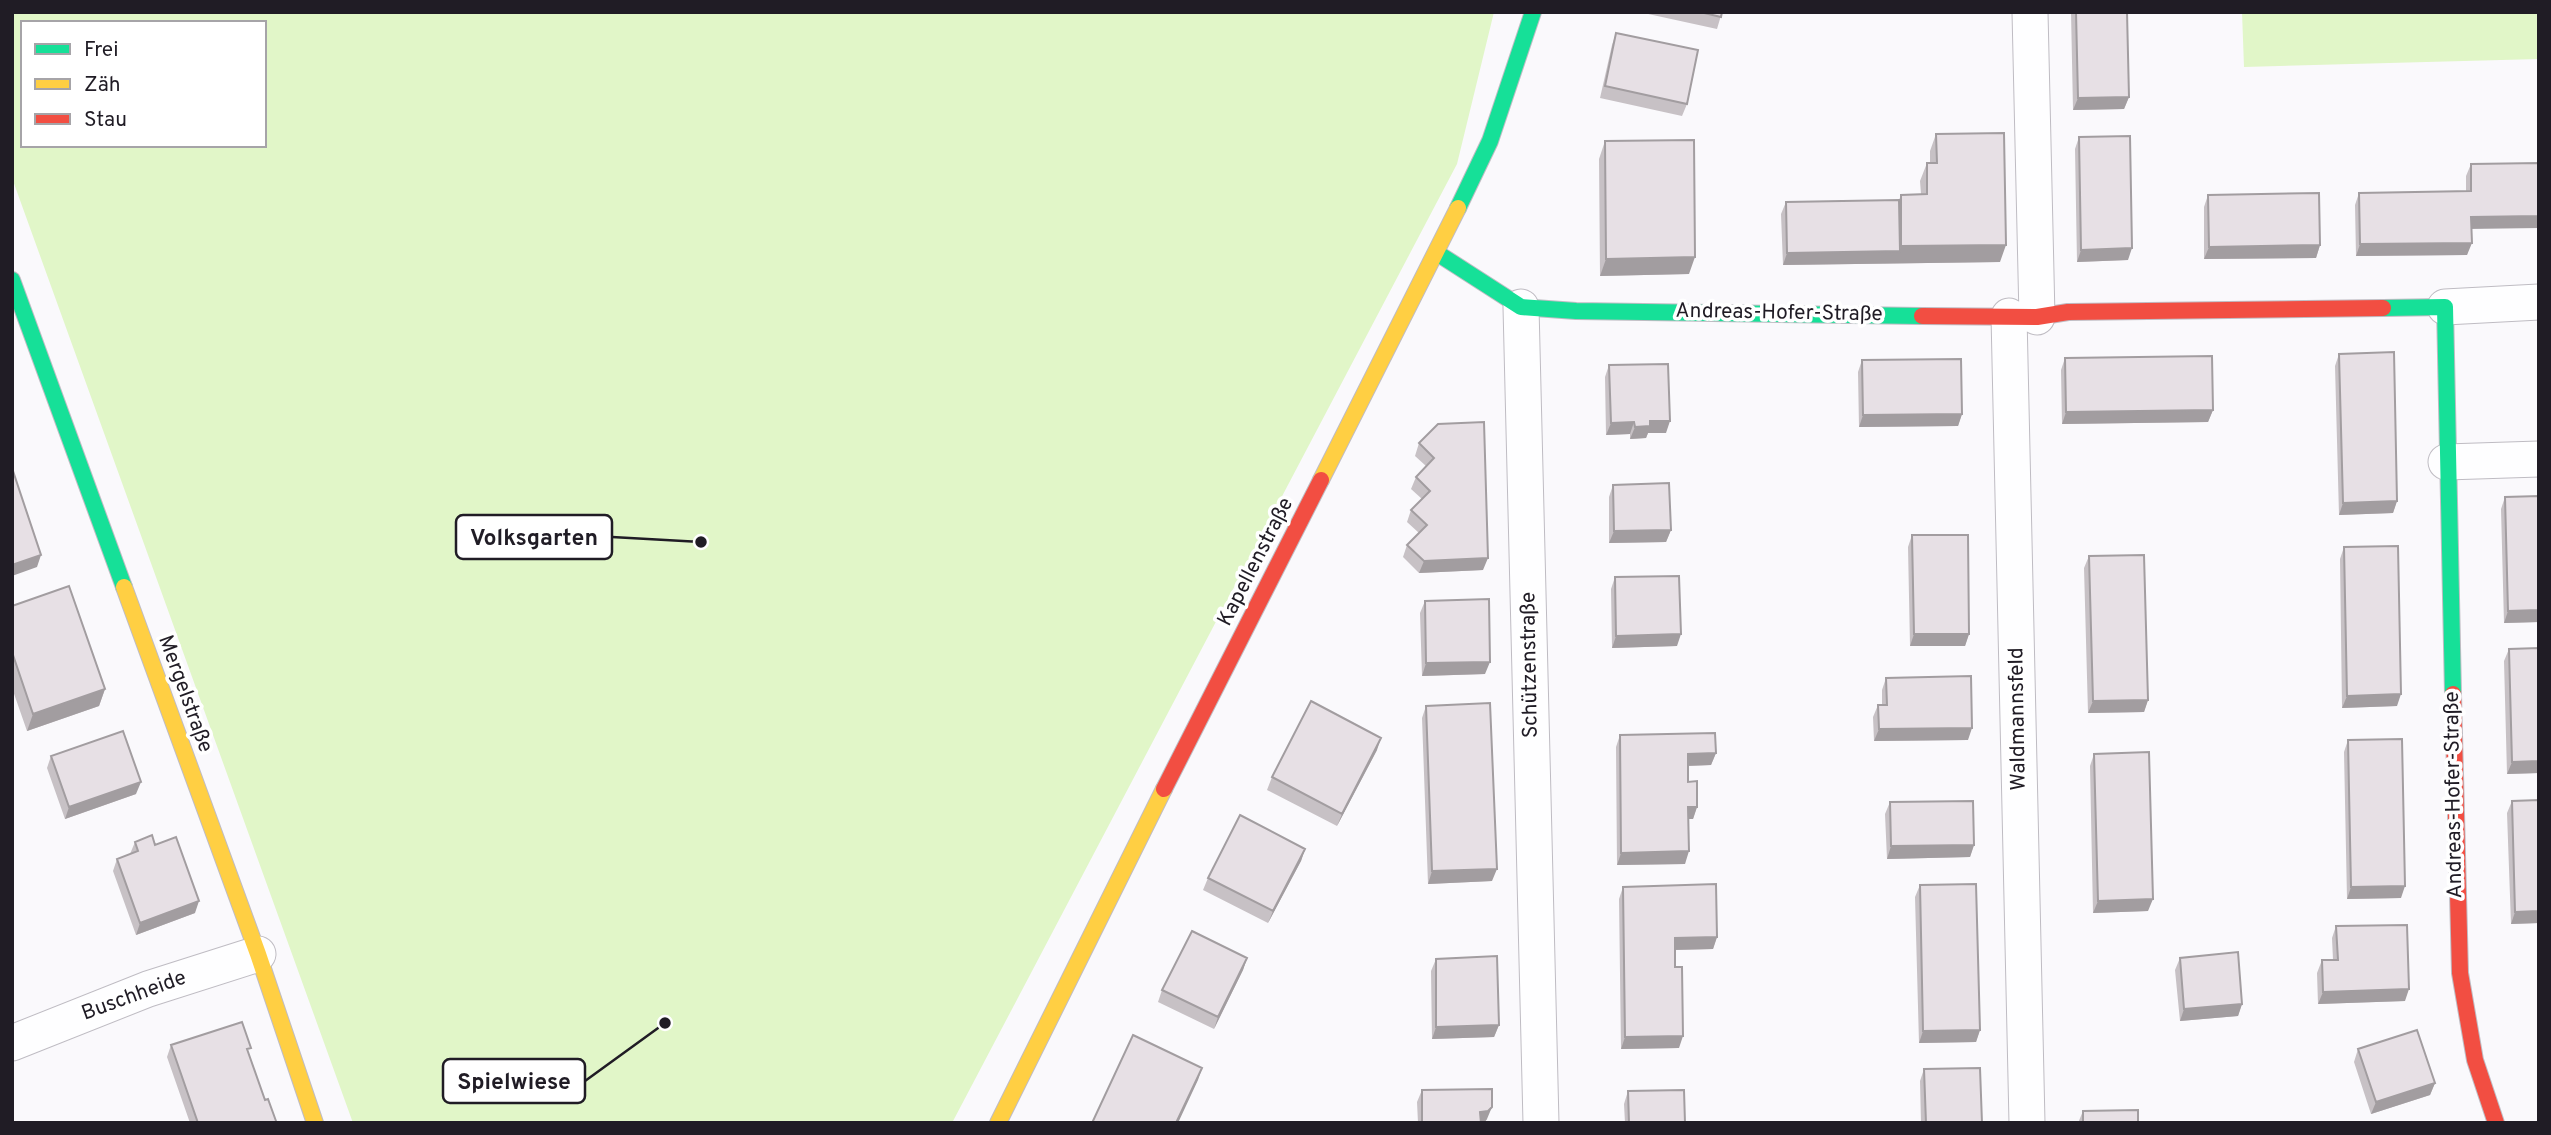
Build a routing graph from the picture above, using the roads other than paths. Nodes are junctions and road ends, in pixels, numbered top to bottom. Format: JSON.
{"nodes":[{"id":1,"x":1533,"y":12,"type":"edge"},
{"id":2,"x":2030,"y":12,"type":"edge"},
{"id":3,"x":1437,"y":253,"type":"junction"},
{"id":4,"x":12,"y":280,"type":"edge"},
{"id":5,"x":2539,"y":302,"type":"edge"},
{"id":6,"x":1521,"y":307,"type":"junction"},
{"id":7,"x":2445,"y":307,"type":"junction"},
{"id":8,"x":2023,"y":316,"type":"junction"},
{"id":9,"x":2539,"y":459,"type":"edge"},
{"id":10,"x":2446,"y":462,"type":"junction"},
{"id":11,"x":258,"y":954,"type":"junction"},
{"id":12,"x":12,"y":1043,"type":"edge"},
{"id":13,"x":316,"y":1123,"type":"edge"},
{"id":14,"x":998,"y":1123,"type":"edge"},
{"id":15,"x":1541,"y":1123,"type":"edge"},
{"id":16,"x":2027,"y":1123,"type":"edge"},
{"id":17,"x":2496,"y":1123,"type":"edge"}],
"edges":[{"from":1,"to":3,"type":"street","name":"Kapellenstraße"},
{"from":2,"to":8,"type":"street"},
{"from":3,"to":6,"type":"street"},
{"from":3,"to":14,"type":"street","name":"Kapellenstraße"},
{"from":4,"to":11,"type":"street","name":"Mergelstraße"},
{"from":5,"to":7,"type":"street","name":"Andreas-Hofer-Straße"},
{"from":6,"to":8,"type":"street","name":"Andreas-Hofer-Straße"},
{"from":6,"to":15,"type":"street","name":"Schützenstraße"},
{"from":7,"to":8,"type":"street","name":"Andreas-Hofer-Straße"},
{"from":7,"to":10,"type":"street","name":"Andreas-Hofer-Straße"},
{"from":8,"to":16,"type":"street","name":"Waldmannsfeld"},
{"from":9,"to":10,"type":"street"},
{"from":10,"to":17,"type":"street","name":"Andreas-Hofer-Straße"},
{"from":11,"to":12,"type":"street","name":"Buschheide"},
{"from":11,"to":13,"type":"street","name":"Mergelstraße"}]}
